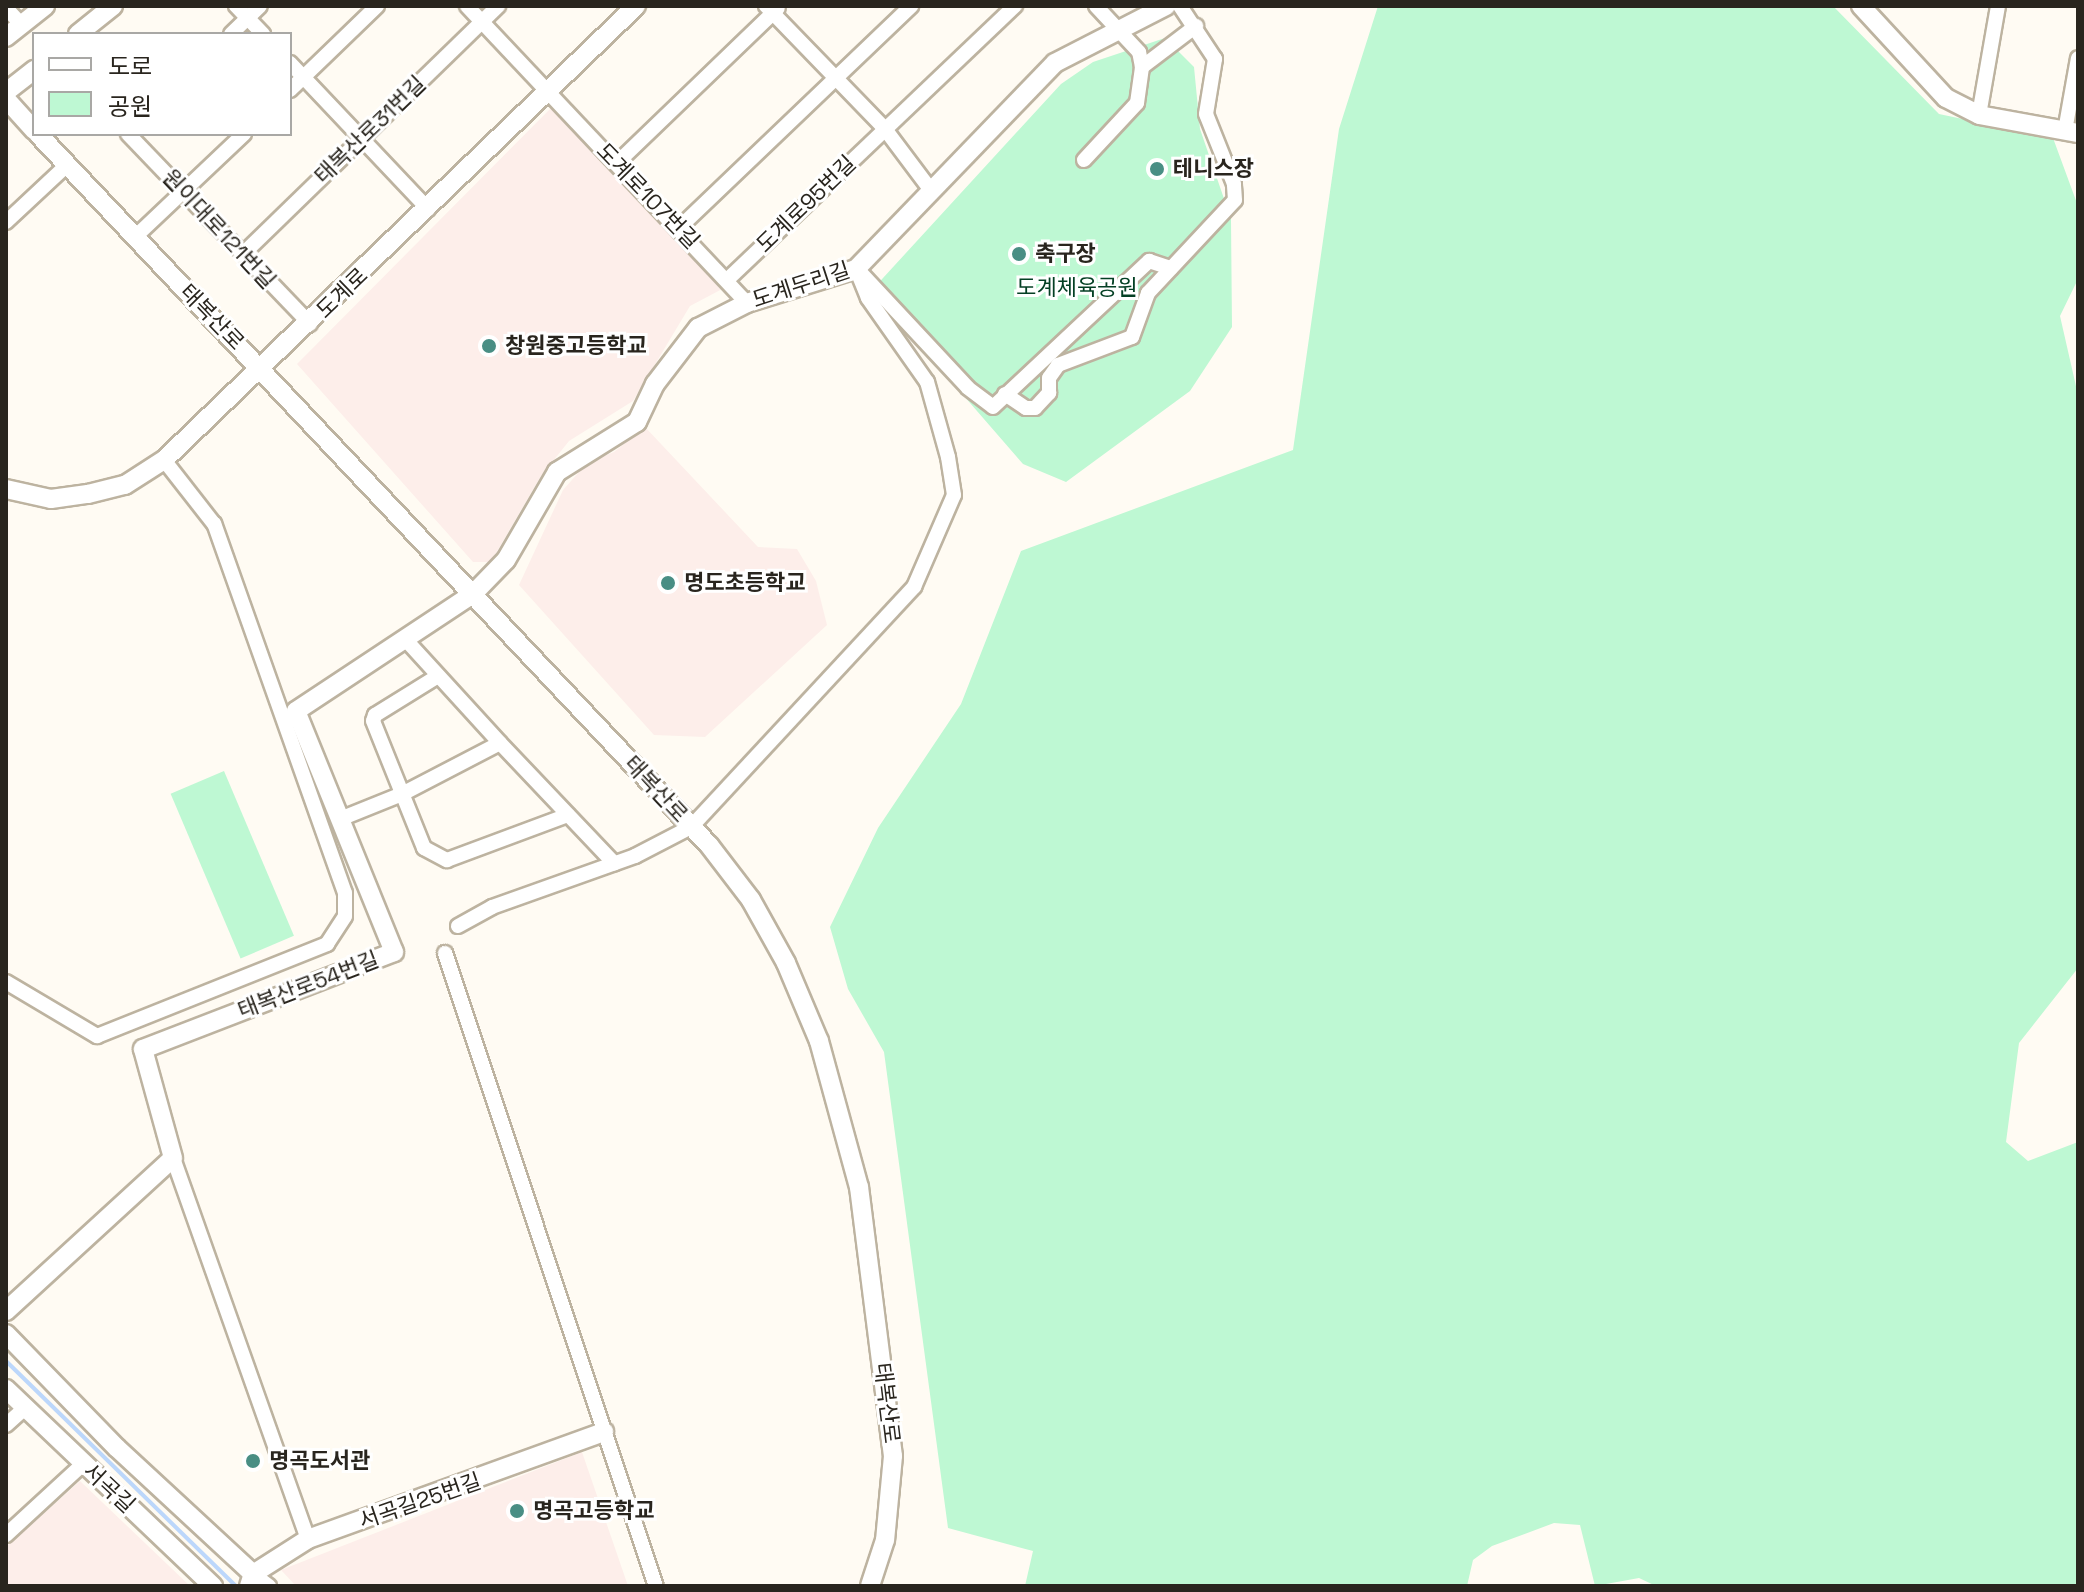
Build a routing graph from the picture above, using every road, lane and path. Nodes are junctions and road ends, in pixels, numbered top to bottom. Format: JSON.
{"nodes":[{"id":1,"x":45,"y":6,"type":"edge"},
{"id":2,"x":113,"y":6,"type":"edge"},
{"id":3,"x":236,"y":6,"type":"edge"},
{"id":4,"x":260,"y":6,"type":"edge"},
{"id":5,"x":377,"y":6,"type":"edge"},
{"id":6,"x":467,"y":6,"type":"edge"},
{"id":7,"x":498,"y":6,"type":"edge"},
{"id":8,"x":636,"y":6,"type":"edge"},
{"id":9,"x":911,"y":6,"type":"edge"},
{"id":10,"x":1015,"y":6,"type":"edge"},
{"id":11,"x":1096,"y":6,"type":"edge"},
{"id":12,"x":1166,"y":6,"type":"edge"},
{"id":13,"x":1180,"y":6,"type":"edge"},
{"id":14,"x":1861,"y":6,"type":"edge"},
{"id":15,"x":1998,"y":6,"type":"edge"},
{"id":16,"x":6,"y":8,"type":"edge"},
{"id":17,"x":773,"y":8,"type":"edge"},
{"id":18,"x":1876,"y":13,"type":"edge"},
{"id":19,"x":248,"y":18,"type":"junction"},
{"id":20,"x":482,"y":22,"type":"junction"},
{"id":21,"x":21,"y":24,"type":"junction"},
{"id":22,"x":1196,"y":26,"type":"junction"},
{"id":23,"x":1115,"y":31,"type":"junction"},
{"id":24,"x":80,"y":32,"type":"edge"},
{"id":25,"x":233,"y":32,"type":"edge"},
{"id":26,"x":261,"y":32,"type":"edge"},
{"id":27,"x":6,"y":37,"type":"edge"},
{"id":28,"x":2078,"y":58,"type":"edge"},
{"id":29,"x":292,"y":65,"type":"edge"},
{"id":30,"x":1142,"y":67,"type":"junction"},
{"id":31,"x":32,"y":72,"type":"edge"},
{"id":32,"x":303,"y":77,"type":"junction"},
{"id":33,"x":836,"y":78,"type":"junction"},
{"id":34,"x":292,"y":88,"type":"edge"},
{"id":35,"x":547,"y":91,"type":"junction"},
{"id":36,"x":6,"y":92,"type":"edge"},
{"id":37,"x":6,"y":99,"type":"edge"},
{"id":38,"x":1979,"y":115,"type":"junction"},
{"id":39,"x":32,"y":128,"type":"edge"},
{"id":40,"x":885,"y":129,"type":"junction"},
{"id":41,"x":2072,"y":132,"type":"edge"},
{"id":42,"x":40,"y":136,"type":"edge"},
{"id":43,"x":131,"y":136,"type":"edge"},
{"id":44,"x":242,"y":136,"type":"edge"},
{"id":45,"x":361,"y":138,"type":"junction"},
{"id":46,"x":1084,"y":160,"type":"dead end"},
{"id":47,"x":617,"y":163,"type":"junction"},
{"id":48,"x":67,"y":165,"type":"junction"},
{"id":49,"x":930,"y":189,"type":"junction"},
{"id":50,"x":185,"y":192,"type":"junction"},
{"id":51,"x":428,"y":209,"type":"junction"},
{"id":52,"x":6,"y":222,"type":"edge"},
{"id":53,"x":680,"y":227,"type":"junction"},
{"id":54,"x":135,"y":237,"type":"junction"},
{"id":55,"x":243,"y":254,"type":"junction"},
{"id":56,"x":1171,"y":268,"type":"junction"},
{"id":57,"x":856,"y":269,"type":"junction"},
{"id":58,"x":727,"y":280,"type":"junction"},
{"id":59,"x":747,"y":303,"type":"junction"},
{"id":60,"x":310,"y":324,"type":"junction"},
{"id":61,"x":262,"y":369,"type":"junction"},
{"id":62,"x":1005,"y":394,"type":"junction"},
{"id":63,"x":164,"y":460,"type":"junction"},
{"id":64,"x":6,"y":489,"type":"edge"},
{"id":65,"x":473,"y":594,"type":"junction"},
{"id":66,"x":405,"y":639,"type":"junction"},
{"id":67,"x":438,"y":676,"type":"junction"},
{"id":68,"x":500,"y":743,"type":"junction"},
{"id":69,"x":402,"y":794,"type":"junction"},
{"id":70,"x":568,"y":815,"type":"junction"},
{"id":71,"x":340,"y":819,"type":"junction"},
{"id":72,"x":691,"y":827,"type":"junction"},
{"id":73,"x":614,"y":863,"type":"junction"},
{"id":74,"x":458,"y":926,"type":"dead end"},
{"id":75,"x":445,"y":953,"type":"dead end"},
{"id":76,"x":6,"y":982,"type":"edge"},
{"id":77,"x":173,"y":1158,"type":"junction"},
{"id":78,"x":6,"y":1311,"type":"edge"},
{"id":79,"x":6,"y":1334,"type":"edge"},
{"id":80,"x":6,"y":1389,"type":"edge"},
{"id":81,"x":25,"y":1408,"type":"junction"},
{"id":82,"x":6,"y":1425,"type":"edge"},
{"id":83,"x":604,"y":1432,"type":"junction"},
{"id":84,"x":83,"y":1464,"type":"junction"},
{"id":85,"x":6,"y":1535,"type":"edge"},
{"id":86,"x":308,"y":1539,"type":"junction"},
{"id":87,"x":251,"y":1580,"type":"edge"},
{"id":88,"x":213,"y":1586,"type":"edge"},
{"id":89,"x":269,"y":1586,"type":"edge"},
{"id":90,"x":656,"y":1586,"type":"edge"},
{"id":91,"x":870,"y":1586,"type":"edge"}],
"edges":[{"from":1,"to":21,"type":"street"},
{"from":2,"to":24,"type":"street"},
{"from":3,"to":19,"type":"street"},
{"from":4,"to":19,"type":"street"},
{"from":5,"to":32,"type":"street"},
{"from":6,"to":20,"type":"street","name":"도계로107번길"},
{"from":7,"to":20,"type":"street","name":"태복산로31번길"},
{"from":8,"to":35,"type":"street","name":"도계로"},
{"from":9,"to":33,"type":"street"},
{"from":10,"to":40,"type":"street","name":"도계로95번길"},
{"from":11,"to":23,"type":"street"},
{"from":12,"to":23,"type":"street","name":"도계두리길"},
{"from":13,"to":22,"type":"street"},
{"from":14,"to":18,"type":"street"},
{"from":15,"to":38,"type":"street"},
{"from":16,"to":21,"type":"street"},
{"from":17,"to":33,"type":"street"},
{"from":17,"to":47,"type":"street"},
{"from":18,"to":38,"type":"street"},
{"from":19,"to":25,"type":"street"},
{"from":19,"to":26,"type":"street"},
{"from":20,"to":35,"type":"street","name":"도계로107번길"},
{"from":20,"to":45,"type":"street","name":"태복산로31번길"},
{"from":21,"to":27,"type":"street"},
{"from":22,"to":30,"type":"street"},
{"from":22,"to":56,"type":"street"},
{"from":23,"to":30,"type":"street"},
{"from":23,"to":49,"type":"street","name":"도계두리길"},
{"from":28,"to":41,"type":"street"},
{"from":29,"to":32,"type":"street"},
{"from":30,"to":46,"type":"street"},
{"from":31,"to":36,"type":"street"},
{"from":32,"to":34,"type":"street"},
{"from":32,"to":45,"type":"street"},
{"from":33,"to":40,"type":"street"},
{"from":33,"to":53,"type":"street"},
{"from":35,"to":47,"type":"street","name":"도계로107번길"},
{"from":35,"to":51,"type":"street","name":"도계로"},
{"from":37,"to":39,"type":"street","name":"태복산로"},
{"from":38,"to":41,"type":"street"},
{"from":40,"to":49,"type":"street"},
{"from":40,"to":58,"type":"street","name":"도계로95번길"},
{"from":42,"to":48,"type":"street","name":"태복산로"},
{"from":43,"to":50,"type":"street","name":"원이대로121번길"},
{"from":44,"to":50,"type":"street"},
{"from":45,"to":51,"type":"street"},
{"from":45,"to":55,"type":"street","name":"태복산로31번길"},
{"from":47,"to":53,"type":"street","name":"도계로107번길"},
{"from":48,"to":52,"type":"street"},
{"from":48,"to":54,"type":"street","name":"태복산로"},
{"from":49,"to":57,"type":"street","name":"도계두리길"},
{"from":50,"to":54,"type":"street"},
{"from":50,"to":55,"type":"street","name":"원이대로121번길"},
{"from":51,"to":60,"type":"street","name":"도계로"},
{"from":53,"to":58,"type":"street","name":"도계로107번길"},
{"from":54,"to":61,"type":"street","name":"태복산로"},
{"from":55,"to":60,"type":"street","name":"원이대로121번길"},
{"from":56,"to":62,"type":"street"},
{"from":56,"to":62,"type":"street"},
{"from":57,"to":59,"type":"street","name":"도계두리길"},
{"from":57,"to":62,"type":"street"},
{"from":57,"to":72,"type":"street"},
{"from":58,"to":59,"type":"street","name":"도계로107번길"},
{"from":59,"to":65,"type":"street","name":"도계두리길"},
{"from":60,"to":61,"type":"street","name":"도계로"},
{"from":61,"to":63,"type":"street","name":"도계로"},
{"from":61,"to":65,"type":"street","name":"태복산로"},
{"from":63,"to":64,"type":"street","name":"도계로"},
{"from":63,"to":76,"type":"street"},
{"from":65,"to":66,"type":"street","name":"태복산로54번길"},
{"from":65,"to":72,"type":"street","name":"태복산로"},
{"from":66,"to":67,"type":"street"},
{"from":66,"to":71,"type":"street","name":"태복산로54번길"},
{"from":67,"to":68,"type":"street"},
{"from":67,"to":69,"type":"street"},
{"from":68,"to":69,"type":"street"},
{"from":68,"to":70,"type":"street"},
{"from":69,"to":70,"type":"street"},
{"from":69,"to":71,"type":"street"},
{"from":70,"to":73,"type":"street"},
{"from":71,"to":77,"type":"street","name":"태복산로54번길"},
{"from":72,"to":73,"type":"street"},
{"from":72,"to":91,"type":"street","name":"태복산로"},
{"from":73,"to":74,"type":"street"},
{"from":75,"to":83,"type":"street"},
{"from":77,"to":78,"type":"street"},
{"from":77,"to":86,"type":"street"},
{"from":79,"to":87,"type":"street"},
{"from":80,"to":81,"type":"street","name":"서곡길"},
{"from":81,"to":82,"type":"street"},
{"from":81,"to":84,"type":"street","name":"서곡길"},
{"from":83,"to":86,"type":"street","name":"서곡길25번길"},
{"from":83,"to":90,"type":"street"},
{"from":84,"to":85,"type":"street"},
{"from":84,"to":88,"type":"street","name":"서곡길"},
{"from":86,"to":87,"type":"street","name":"서곡길25번길"},
{"from":87,"to":89,"type":"street"}]}
